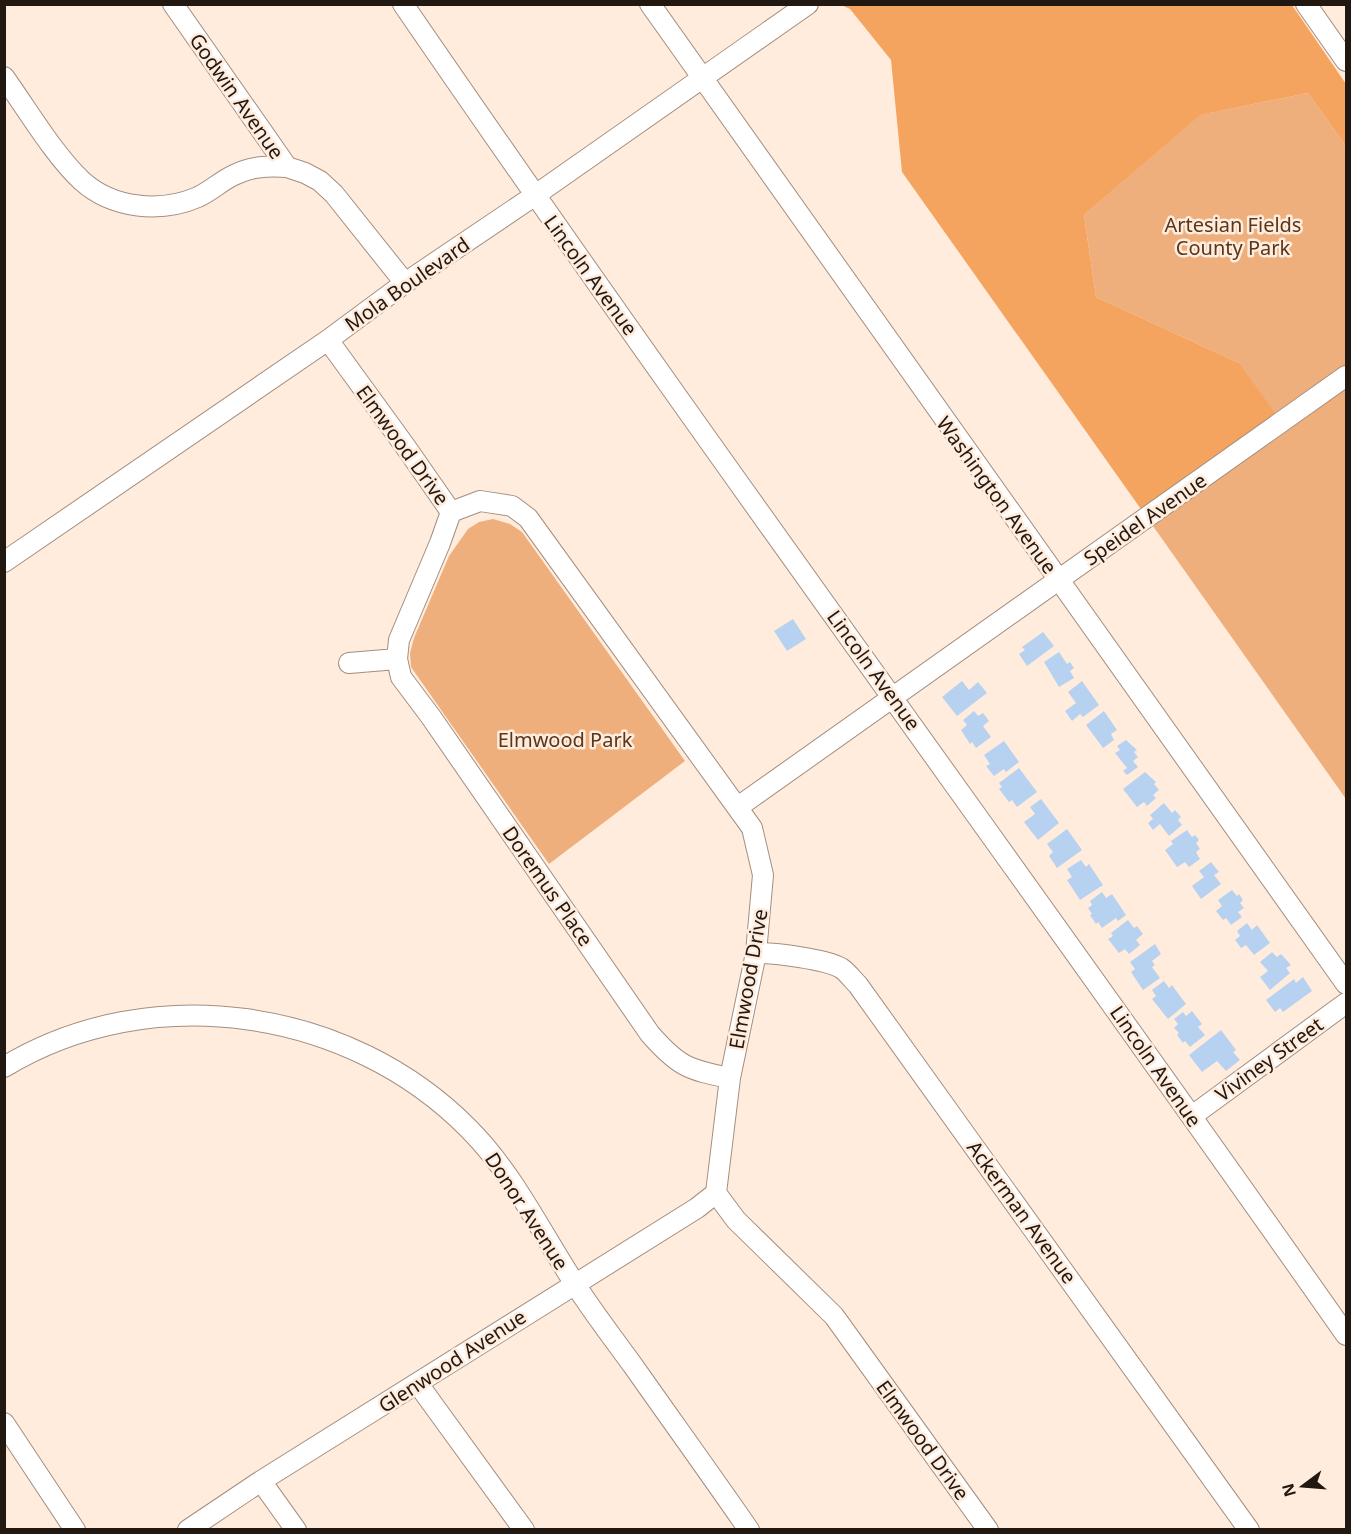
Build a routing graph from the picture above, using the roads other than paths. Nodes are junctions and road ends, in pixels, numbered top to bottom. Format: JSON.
{"nodes":[{"id":1,"x":173,"y":4,"type":"edge"},
{"id":2,"x":402,"y":4,"type":"edge"},
{"id":3,"x":650,"y":4,"type":"edge"},
{"id":4,"x":808,"y":4,"type":"edge"},
{"id":5,"x":1306,"y":4,"type":"edge"},
{"id":6,"x":1347,"y":61,"type":"edge"},
{"id":7,"x":4,"y":77,"type":"edge"},
{"id":8,"x":701,"y":79,"type":"junction"},
{"id":9,"x":287,"y":167,"type":"junction"},
{"id":10,"x":534,"y":196,"type":"junction"},
{"id":11,"x":405,"y":283,"type":"junction"},
{"id":12,"x":328,"y":340,"type":"junction"},
{"id":13,"x":1347,"y":376,"type":"edge"},
{"id":14,"x":451,"y":512,"type":"junction"},
{"id":15,"x":4,"y":562,"type":"edge"},
{"id":16,"x":1058,"y":580,"type":"junction"},
{"id":17,"x":397,"y":659,"type":"junction"},
{"id":18,"x":349,"y":663,"type":"dead end"},
{"id":19,"x":894,"y":698,"type":"junction"},
{"id":20,"x":738,"y":807,"type":"junction"},
{"id":21,"x":756,"y":953,"type":"junction"},
{"id":22,"x":1347,"y":984,"type":"edge"},
{"id":23,"x":1347,"y":1003,"type":"edge"},
{"id":24,"x":4,"y":1067,"type":"edge"},
{"id":25,"x":730,"y":1078,"type":"junction"},
{"id":26,"x":1192,"y":1116,"type":"junction"},
{"id":27,"x":716,"y":1193,"type":"junction"},
{"id":28,"x":574,"y":1283,"type":"junction"},
{"id":29,"x":1347,"y":1335,"type":"edge"},
{"id":30,"x":418,"y":1384,"type":"junction"},
{"id":31,"x":4,"y":1423,"type":"edge"},
{"id":32,"x":261,"y":1481,"type":"junction"},
{"id":33,"x":75,"y":1530,"type":"edge"},
{"id":34,"x":188,"y":1530,"type":"edge"},
{"id":35,"x":296,"y":1530,"type":"edge"},
{"id":36,"x":524,"y":1530,"type":"edge"},
{"id":37,"x":750,"y":1530,"type":"edge"},
{"id":38,"x":988,"y":1530,"type":"edge"},
{"id":39,"x":1249,"y":1530,"type":"edge"}],
"edges":[{"from":1,"to":9,"type":"street","name":"Godwin Avenue"},
{"from":2,"to":10,"type":"street","name":"Lincoln Avenue"},
{"from":3,"to":8,"type":"street","name":"Washington Avenue"},
{"from":4,"to":8,"type":"street","name":"Mola Boulevard"},
{"from":5,"to":6,"type":"street"},
{"from":7,"to":9,"type":"street"},
{"from":8,"to":10,"type":"street","name":"Mola Boulevard"},
{"from":8,"to":16,"type":"street","name":"Washington Avenue"},
{"from":9,"to":11,"type":"street","name":"Godwin Avenue"},
{"from":10,"to":11,"type":"street","name":"Mola Boulevard"},
{"from":10,"to":19,"type":"street","name":"Lincoln Avenue"},
{"from":11,"to":12,"type":"street","name":"Mola Boulevard"},
{"from":12,"to":14,"type":"street","name":"Elmwood Drive"},
{"from":12,"to":15,"type":"street","name":"Mola Boulevard"},
{"from":13,"to":16,"type":"street","name":"Speidel Avenue"},
{"from":14,"to":17,"type":"street"},
{"from":14,"to":20,"type":"street","name":"Elmwood Drive"},
{"from":16,"to":19,"type":"street","name":"Speidel Avenue"},
{"from":16,"to":22,"type":"street","name":"Washington Avenue"},
{"from":17,"to":18,"type":"street"},
{"from":17,"to":25,"type":"street","name":"Doremus Place"},
{"from":19,"to":20,"type":"street","name":"Speidel Avenue"},
{"from":19,"to":26,"type":"street","name":"Lincoln Avenue"},
{"from":20,"to":21,"type":"street","name":"Elmwood Drive"},
{"from":21,"to":25,"type":"street","name":"Elmwood Drive"},
{"from":21,"to":39,"type":"street","name":"Ackerman Avenue"},
{"from":23,"to":26,"type":"street","name":"Viviney Street"},
{"from":24,"to":28,"type":"street","name":"Donor Avenue"},
{"from":25,"to":27,"type":"street","name":"Elmwood Drive"},
{"from":26,"to":29,"type":"street","name":"Lincoln Avenue"},
{"from":27,"to":28,"type":"street","name":"Glenwood Avenue"},
{"from":27,"to":38,"type":"street","name":"Elmwood Drive"},
{"from":28,"to":30,"type":"street","name":"Glenwood Avenue"},
{"from":28,"to":37,"type":"street","name":"Donor Avenue"},
{"from":30,"to":32,"type":"street","name":"Glenwood Avenue"},
{"from":30,"to":36,"type":"street"},
{"from":31,"to":33,"type":"street"},
{"from":32,"to":34,"type":"street","name":"Glenwood Avenue"},
{"from":32,"to":35,"type":"street"}]}
